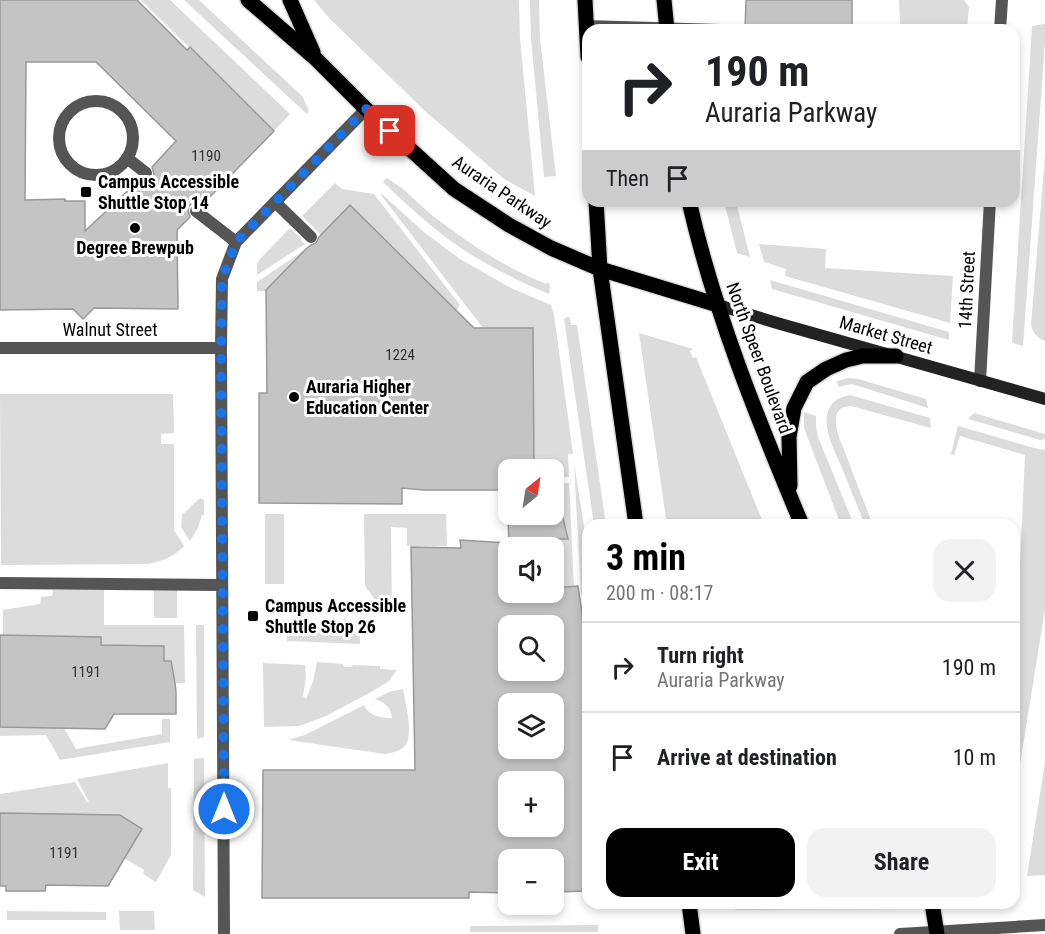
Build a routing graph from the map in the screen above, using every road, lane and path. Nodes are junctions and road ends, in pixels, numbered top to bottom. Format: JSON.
{"nodes":[{"id":1,"x":248,"y":0,"type":"edge"},
{"id":2,"x":290,"y":0,"type":"edge"},
{"id":3,"x":585,"y":0,"type":"edge"},
{"id":4,"x":664,"y":0,"type":"edge"},
{"id":5,"x":1002,"y":0,"type":"edge"},
{"id":6,"x":586,"y":24,"type":"edge"},
{"id":7,"x":666,"y":24,"type":"edge"},
{"id":8,"x":1000,"y":24,"type":"edge"},
{"id":9,"x":315,"y":58,"type":"junction"},
{"id":10,"x":366,"y":109,"type":"junction"},
{"id":11,"x":127,"y":159,"type":"junction"},
{"id":12,"x":146,"y":173,"type":"dead end"},
{"id":13,"x":275,"y":202,"type":"junction"},
{"id":14,"x":596,"y":207,"type":"edge"},
{"id":15,"x":690,"y":207,"type":"edge"},
{"id":16,"x":990,"y":207,"type":"edge"},
{"id":17,"x":196,"y":211,"type":"dead end"},
{"id":18,"x":311,"y":237,"type":"dead end"},
{"id":19,"x":236,"y":242,"type":"junction"},
{"id":20,"x":600,"y":269,"type":"junction"},
{"id":21,"x":718,"y":305,"type":"junction"},
{"id":22,"x":0,"y":348,"type":"edge"},
{"id":23,"x":221,"y":348,"type":"junction"},
{"id":24,"x":896,"y":356,"type":"junction"},
{"id":25,"x":980,"y":381,"type":"junction"},
{"id":26,"x":1045,"y":399,"type":"edge"},
{"id":27,"x":792,"y":501,"type":"junction"},
{"id":28,"x":635,"y":519,"type":"edge"},
{"id":29,"x":800,"y":519,"type":"edge"},
{"id":30,"x":0,"y":583,"type":"edge"},
{"id":31,"x":222,"y":585,"type":"junction"},
{"id":32,"x":690,"y":909,"type":"edge"},
{"id":33,"x":933,"y":909,"type":"edge"},
{"id":34,"x":1045,"y":925,"type":"edge"},
{"id":35,"x":937,"y":933,"type":"edge"},
{"id":36,"x":224,"y":934,"type":"edge"},
{"id":37,"x":693,"y":934,"type":"edge"},
{"id":38,"x":900,"y":934,"type":"edge"}],
"edges":[{"from":1,"to":9,"type":"main road","name":"Auraria Parkway"},
{"from":2,"to":9,"type":"main road"},
{"from":3,"to":6,"type":"main road"},
{"from":4,"to":7,"type":"main road"},
{"from":5,"to":8,"type":"street"},
{"from":9,"to":10,"type":"main road","name":"Auraria Parkway"},
{"from":10,"to":13,"type":"street"},
{"from":10,"to":20,"type":"main road","name":"Auraria Parkway"},
{"from":11,"to":11,"type":"street"},
{"from":11,"to":12,"type":"street"},
{"from":13,"to":18,"type":"street"},
{"from":13,"to":19,"type":"street"},
{"from":14,"to":20,"type":"main road"},
{"from":15,"to":21,"type":"main road","name":"North Speer Boulevard"},
{"from":16,"to":25,"type":"street","name":"14th Street"},
{"from":17,"to":19,"type":"street"},
{"from":19,"to":23,"type":"street"},
{"from":20,"to":21,"type":"main road","name":"Auraria Parkway"},
{"from":20,"to":28,"type":"main road"},
{"from":21,"to":24,"type":"main road","name":"Market Street"},
{"from":21,"to":27,"type":"main road","name":"North Speer Boulevard"},
{"from":22,"to":23,"type":"street","name":"Walnut Street"},
{"from":23,"to":31,"type":"street"},
{"from":24,"to":25,"type":"main road","name":"Market Street"},
{"from":24,"to":27,"type":"main road"},
{"from":25,"to":26,"type":"main road","name":"Market Street"},
{"from":27,"to":29,"type":"main road","name":"North Speer Boulevard"},
{"from":30,"to":31,"type":"street"},
{"from":31,"to":36,"type":"street"},
{"from":32,"to":37,"type":"main road"},
{"from":33,"to":35,"type":"main road"},
{"from":34,"to":35,"type":"street"},
{"from":35,"to":38,"type":"street"}]}
